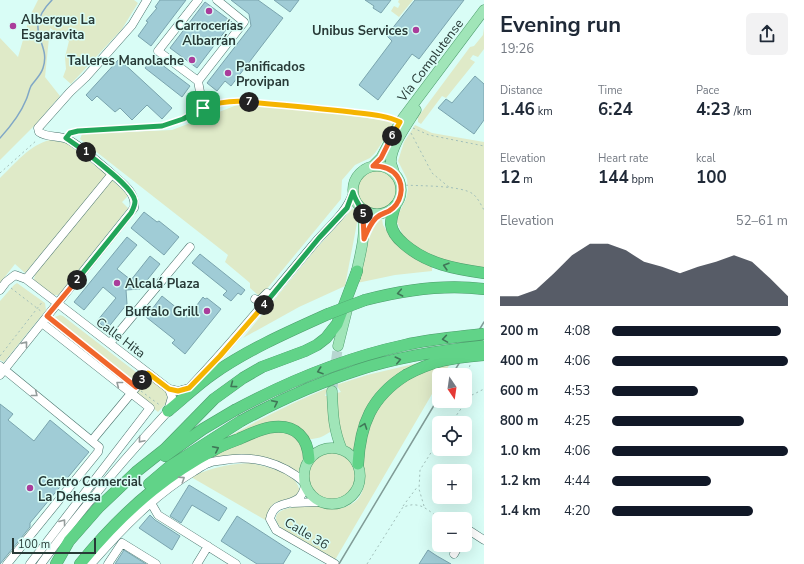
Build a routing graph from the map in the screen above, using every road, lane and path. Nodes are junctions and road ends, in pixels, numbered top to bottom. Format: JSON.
{"nodes":[{"id":1,"x":147,"y":0,"type":"edge"},
{"id":2,"x":198,"y":0,"type":"edge"},
{"id":3,"x":217,"y":0,"type":"edge"},
{"id":4,"x":484,"y":10,"type":"edge"},
{"id":5,"x":484,"y":21,"type":"edge"},
{"id":6,"x":198,"y":81,"type":"junction"},
{"id":7,"x":203,"y":108,"type":"junction"},
{"id":8,"x":403,"y":124,"type":"junction"},
{"id":9,"x":40,"y":131,"type":"junction"},
{"id":10,"x":66,"y":138,"type":"junction"},
{"id":11,"x":484,"y":146,"type":"edge"},
{"id":12,"x":373,"y":166,"type":"junction"},
{"id":13,"x":0,"y":172,"type":"edge"},
{"id":14,"x":394,"y":172,"type":"junction"},
{"id":15,"x":112,"y":174,"type":"junction"},
{"id":16,"x":401,"y":185,"type":"junction"},
{"id":17,"x":450,"y":188,"type":"junction"},
{"id":18,"x":353,"y":192,"type":"junction"},
{"id":19,"x":395,"y":206,"type":"junction"},
{"id":20,"x":361,"y":208,"type":"junction"},
{"id":21,"x":484,"y":210,"type":"edge"},
{"id":22,"x":382,"y":213,"type":"junction"},
{"id":23,"x":364,"y":239,"type":"junction"},
{"id":24,"x":190,"y":247,"type":"dead end"},
{"id":25,"x":357,"y":271,"type":"junction"},
{"id":26,"x":484,"y":273,"type":"edge"},
{"id":27,"x":26,"y":279,"type":"junction"},
{"id":28,"x":3,"y":287,"type":"edge"},
{"id":29,"x":278,"y":287,"type":"junction"},
{"id":30,"x":482,"y":289,"type":"edge"},
{"id":31,"x":47,"y":296,"type":"junction"},
{"id":32,"x":58,"y":304,"type":"junction"},
{"id":33,"x":37,"y":308,"type":"junction"},
{"id":34,"x":251,"y":319,"type":"junction"},
{"id":35,"x":45,"y":320,"type":"junction"},
{"id":36,"x":484,"y":334,"type":"edge"},
{"id":37,"x":110,"y":343,"type":"junction"},
{"id":38,"x":338,"y":346,"type":"tunnel mouth"},
{"id":39,"x":484,"y":346,"type":"edge"},
{"id":40,"x":484,"y":355,"type":"edge"},
{"id":41,"x":0,"y":356,"type":"edge"},
{"id":42,"x":473,"y":361,"type":"dead end"},
{"id":43,"x":469,"y":368,"type":"edge"},
{"id":44,"x":1,"y":370,"type":"edge"},
{"id":45,"x":148,"y":373,"type":"junction"},
{"id":46,"x":189,"y":388,"type":"junction"},
{"id":47,"x":484,"y":388,"type":"edge"},
{"id":48,"x":169,"y":389,"type":"junction"},
{"id":49,"x":134,"y":390,"type":"junction"},
{"id":50,"x":332,"y":391,"type":"tunnel mouth"},
{"id":51,"x":472,"y":395,"type":"edge"},
{"id":52,"x":168,"y":411,"type":"junction"},
{"id":53,"x":333,"y":424,"type":"junction"},
{"id":54,"x":94,"y":438,"type":"dead end"},
{"id":55,"x":325,"y":449,"type":"junction"},
{"id":56,"x":342,"y":450,"type":"junction"},
{"id":57,"x":432,"y":451,"type":"edge"},
{"id":58,"x":309,"y":459,"type":"junction"},
{"id":59,"x":358,"y":464,"type":"junction"},
{"id":60,"x":304,"y":484,"type":"junction"},
{"id":61,"x":419,"y":486,"type":"junction"},
{"id":62,"x":318,"y":502,"type":"junction"},
{"id":63,"x":151,"y":503,"type":"junction"},
{"id":64,"x":286,"y":503,"type":"junction"},
{"id":65,"x":403,"y":506,"type":"junction"},
{"id":66,"x":425,"y":507,"type":"junction"},
{"id":67,"x":432,"y":513,"type":"edge"},
{"id":68,"x":472,"y":532,"type":"edge"},
{"id":69,"x":484,"y":540,"type":"edge"},
{"id":70,"x":208,"y":546,"type":"junction"},
{"id":71,"x":7,"y":564,"type":"edge"},
{"id":72,"x":30,"y":564,"type":"edge"},
{"id":73,"x":41,"y":564,"type":"edge"},
{"id":74,"x":57,"y":564,"type":"edge"},
{"id":75,"x":73,"y":564,"type":"edge"},
{"id":76,"x":80,"y":564,"type":"edge"},
{"id":77,"x":91,"y":564,"type":"edge"},
{"id":78,"x":108,"y":564,"type":"edge"},
{"id":79,"x":156,"y":564,"type":"edge"},
{"id":80,"x":197,"y":564,"type":"edge"},
{"id":81,"x":236,"y":564,"type":"edge"},
{"id":82,"x":335,"y":564,"type":"edge"},
{"id":83,"x":367,"y":564,"type":"edge"}],
"edges":[{"from":1,"to":9,"type":"street"},
{"from":2,"to":6,"type":"street"},
{"from":3,"to":6,"type":"street"},
{"from":4,"to":8,"type":"main road","name":"Vía Complutense"},
{"from":5,"to":8,"type":"main road","name":"Vía Complutense"},
{"from":6,"to":7,"type":"street"},
{"from":7,"to":8,"type":"path"},
{"from":7,"to":10,"type":"path"},
{"from":8,"to":11,"type":"path"},
{"from":8,"to":12,"type":"main road","name":"Vía Complutense"},
{"from":8,"to":14,"type":"main road","name":"Vía Complutense"},
{"from":8,"to":17,"type":"path"},
{"from":9,"to":10,"type":"street"},
{"from":9,"to":13,"type":"path"},
{"from":10,"to":15,"type":"street"},
{"from":12,"to":14,"type":"main road"},
{"from":12,"to":18,"type":"main road"},
{"from":14,"to":16,"type":"main road"},
{"from":15,"to":27,"type":"street"},
{"from":15,"to":32,"type":"street"},
{"from":16,"to":17,"type":"path"},
{"from":16,"to":19,"type":"main road"},
{"from":17,"to":21,"type":"path"},
{"from":18,"to":20,"type":"main road"},
{"from":18,"to":29,"type":"street"},
{"from":19,"to":22,"type":"main road"},
{"from":26,"to":19,"type":"highway","one_way":true},
{"from":20,"to":22,"type":"main road"},
{"from":20,"to":23,"type":"main road"},
{"from":22,"to":23,"type":"main road"},
{"from":23,"to":25,"type":"main road"},
{"from":24,"to":37,"type":"street"},
{"from":25,"to":38,"type":"main road"},
{"from":25,"to":74,"type":"highway","one_way":true},
{"from":27,"to":28,"type":"street"},
{"from":27,"to":31,"type":"street","name":"Calle Hita"},
{"from":28,"to":33,"type":"path"},
{"from":29,"to":34,"type":"street"},
{"from":29,"to":34,"type":"street"},
{"from":30,"to":52,"type":"highway","one_way":true,"bridge":true},
{"from":31,"to":32,"type":"street","name":"Calle Hita"},
{"from":31,"to":33,"type":"path"},
{"from":32,"to":35,"type":"street"},
{"from":32,"to":37,"type":"street","name":"Calle Hita"},
{"from":33,"to":35,"type":"path"},
{"from":33,"to":41,"type":"path"},
{"from":34,"to":46,"type":"street"},
{"from":44,"to":35,"type":"street","one_way":true},
{"from":49,"to":35,"type":"street","one_way":true},
{"from":35,"to":49,"type":"path"},
{"from":36,"to":74,"type":"highway","one_way":true,"bridge":true},
{"from":37,"to":45,"type":"street","name":"Calle Hita"},
{"from":75,"to":39,"type":"highway","one_way":true,"bridge":true},
{"from":59,"to":40,"type":"highway","one_way":true,"bridge":true},
{"from":42,"to":43,"type":"path"},
{"from":44,"to":71,"type":"street","one_way":true},
{"from":45,"to":48,"type":"street","name":"Calle Hita"},
{"from":45,"to":49,"type":"street"},
{"from":46,"to":48,"type":"street"},
{"from":46,"to":52,"type":"street"},
{"from":47,"to":51,"type":"path"},
{"from":48,"to":52,"type":"street"},
{"from":49,"to":52,"type":"path"},
{"from":49,"to":54,"type":"street"},
{"from":72,"to":49,"type":"street","one_way":true},
{"from":50,"to":53,"type":"main road"},
{"from":52,"to":73,"type":"street","one_way":true},
{"from":53,"to":55,"type":"main road"},
{"from":53,"to":56,"type":"main road"},
{"from":55,"to":56,"type":"main road"},
{"from":55,"to":58,"type":"main road"},
{"from":56,"to":59,"type":"main road"},
{"from":57,"to":61,"type":"path"},
{"from":58,"to":60,"type":"main road"},
{"from":76,"to":58,"type":"highway","one_way":true},
{"from":59,"to":62,"type":"main road"},
{"from":60,"to":62,"type":"main road"},
{"from":63,"to":60,"type":"street","one_way":true},
{"from":60,"to":64,"type":"street","name":"Calle 36"},
{"from":61,"to":65,"type":"path"},
{"from":61,"to":66,"type":"path"},
{"from":62,"to":64,"type":"street","name":"Calle 36"},
{"from":63,"to":70,"type":"street"},
{"from":63,"to":77,"type":"street"},
{"from":64,"to":82,"type":"street","name":"Calle 36"},
{"from":65,"to":66,"type":"path"},
{"from":65,"to":83,"type":"path"},
{"from":66,"to":67,"type":"path"},
{"from":68,"to":69,"type":"street"},
{"from":70,"to":80,"type":"street"},
{"from":70,"to":81,"type":"street"},
{"from":78,"to":79,"type":"street"}]}
